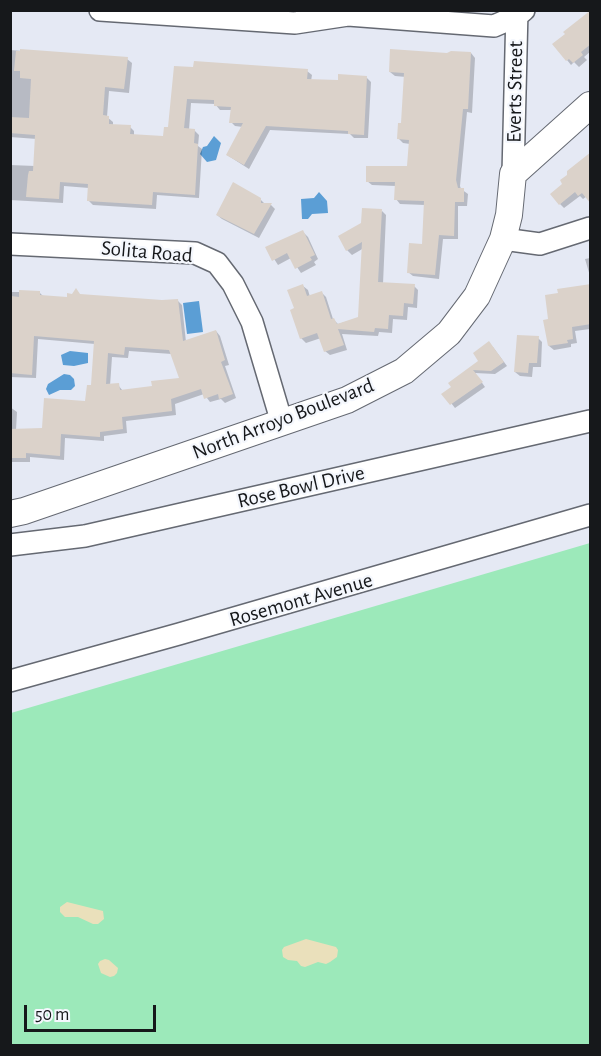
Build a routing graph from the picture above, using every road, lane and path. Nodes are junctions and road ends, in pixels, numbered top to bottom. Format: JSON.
{"nodes":[{"id":1,"x":100,"y":10,"type":"edge"},
{"id":2,"x":519,"y":12,"type":"edge"},
{"id":3,"x":591,"y":105,"type":"edge"},
{"id":4,"x":513,"y":174,"type":"junction"},
{"id":5,"x":591,"y":228,"type":"edge"},
{"id":6,"x":503,"y":239,"type":"junction"},
{"id":7,"x":10,"y":244,"type":"edge"},
{"id":8,"x":591,"y":421,"type":"edge"},
{"id":9,"x":282,"y":423,"type":"junction"},
{"id":10,"x":10,"y":514,"type":"edge"},
{"id":11,"x":591,"y":515,"type":"edge"},
{"id":12,"x":10,"y":545,"type":"edge"},
{"id":13,"x":10,"y":681,"type":"edge"}],
"edges":[{"from":1,"to":2,"type":"street"},
{"from":2,"to":4,"type":"street","name":"Everts Street"},
{"from":3,"to":4,"type":"street"},
{"from":4,"to":6,"type":"street","name":"North Arroyo Boulevard"},
{"from":5,"to":6,"type":"street"},
{"from":6,"to":9,"type":"street","name":"North Arroyo Boulevard"},
{"from":7,"to":9,"type":"street","name":"Solita Road"},
{"from":8,"to":12,"type":"street","name":"Rose Bowl Drive"},
{"from":9,"to":10,"type":"street","name":"North Arroyo Boulevard"},
{"from":11,"to":13,"type":"street","name":"Rosemont Avenue"}]}
